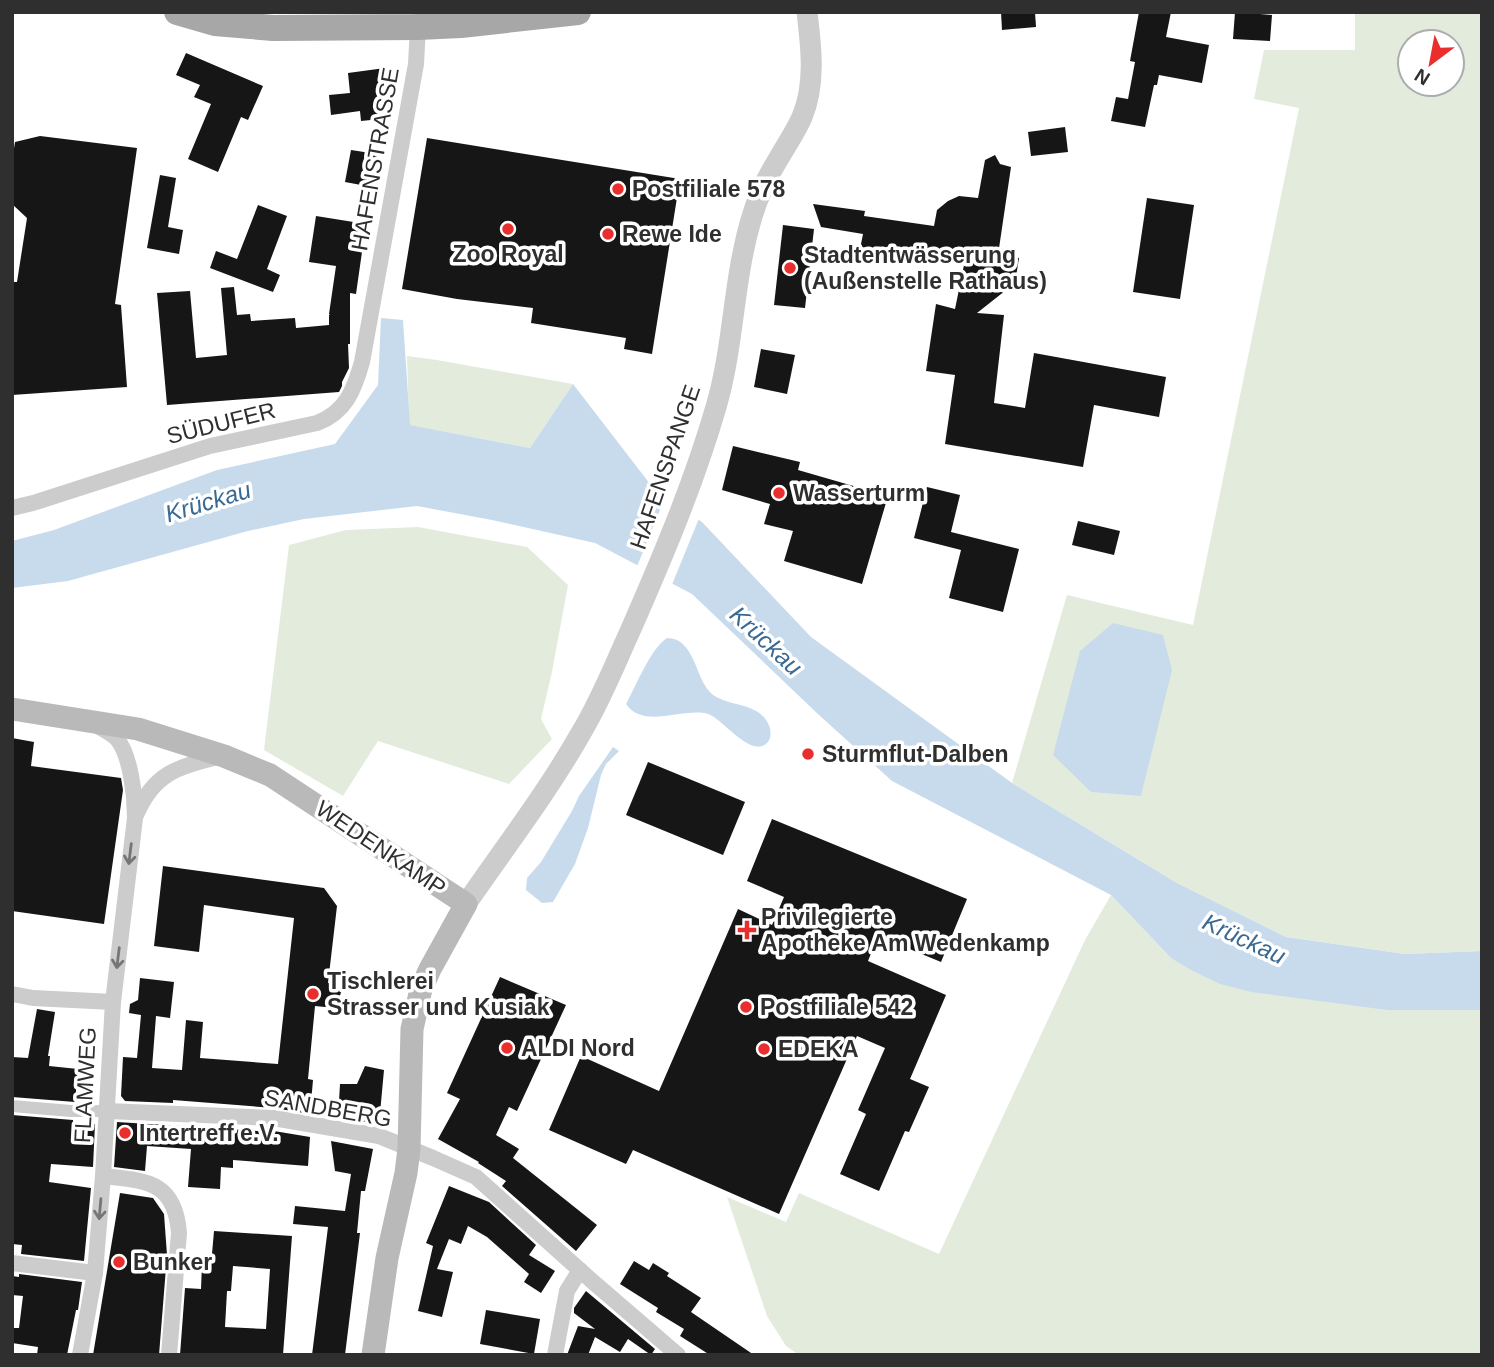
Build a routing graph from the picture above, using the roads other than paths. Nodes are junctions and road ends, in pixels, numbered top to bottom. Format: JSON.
{"nodes":[{"id":1,"x":177,"y":12,"type":"edge"},
{"id":2,"x":578,"y":12,"type":"edge"},
{"id":3,"x":807,"y":12,"type":"edge"},
{"id":4,"x":419,"y":20,"type":"edge"},
{"id":5,"x":370,"y":313,"type":"joint"},
{"id":6,"x":12,"y":508,"type":"edge"},
{"id":7,"x":12,"y":709,"type":"edge"},
{"id":8,"x":72,"y":718,"type":"junction"},
{"id":9,"x":225,"y":756,"type":"junction"},
{"id":10,"x":135,"y":818,"type":"junction"},
{"id":11,"x":466,"y":904,"type":"junction"},
{"id":12,"x":12,"y":994,"type":"edge"},
{"id":13,"x":113,"y":1002,"type":"junction"},
{"id":14,"x":12,"y":1107,"type":"edge"},
{"id":15,"x":107,"y":1111,"type":"junction"},
{"id":16,"x":410,"y":1149,"type":"junction"},
{"id":17,"x":103,"y":1176,"type":"junction"},
{"id":18,"x":12,"y":1263,"type":"edge"},
{"id":19,"x":580,"y":1270,"type":"junction"},
{"id":20,"x":95,"y":1273,"type":"junction"},
{"id":21,"x":80,"y":1355,"type":"edge"},
{"id":22,"x":169,"y":1355,"type":"edge"},
{"id":23,"x":373,"y":1355,"type":"edge"},
{"id":24,"x":555,"y":1355,"type":"edge"},
{"id":25,"x":678,"y":1355,"type":"edge"}],
"edges":[{"from":1,"to":4,"type":"main road"},
{"from":2,"to":4,"type":"main road"},
{"from":3,"to":11,"type":"street","name":"HAFENSPANGE"},
{"from":4,"to":5,"type":"street","name":"HAFENSTRASSE"},
{"from":5,"to":6,"type":"street","name":"SÜDUFER"},
{"from":7,"to":8,"type":"main road","name":"WEDENKAMP"},
{"from":8,"to":9,"type":"main road","name":"WEDENKAMP"},
{"from":8,"to":10,"type":"street","name":"FLAMWEG"},
{"from":9,"to":10,"type":"street","name":"FLAMWEG"},
{"from":9,"to":11,"type":"main road","name":"WEDENKAMP"},
{"from":10,"to":13,"type":"street","name":"FLAMWEG","one_way":true},
{"from":11,"to":16,"type":"main road","name":"WEDENKAMP"},
{"from":12,"to":13,"type":"street"},
{"from":13,"to":15,"type":"street","name":"FLAMWEG"},
{"from":14,"to":15,"type":"street"},
{"from":15,"to":16,"type":"street","name":"SANDBERG"},
{"from":15,"to":17,"type":"street","name":"FLAMWEG"},
{"from":16,"to":19,"type":"street","name":"SANDBERG"},
{"from":16,"to":23,"type":"main road","name":"WEDENKAMP"},
{"from":17,"to":20,"type":"street","name":"FLAMWEG","one_way":true},
{"from":17,"to":22,"type":"street"},
{"from":18,"to":20,"type":"street"},
{"from":19,"to":24,"type":"street"},
{"from":19,"to":25,"type":"street","name":"SANDBERG"},
{"from":20,"to":21,"type":"street","name":"FLAMWEG"}]}
